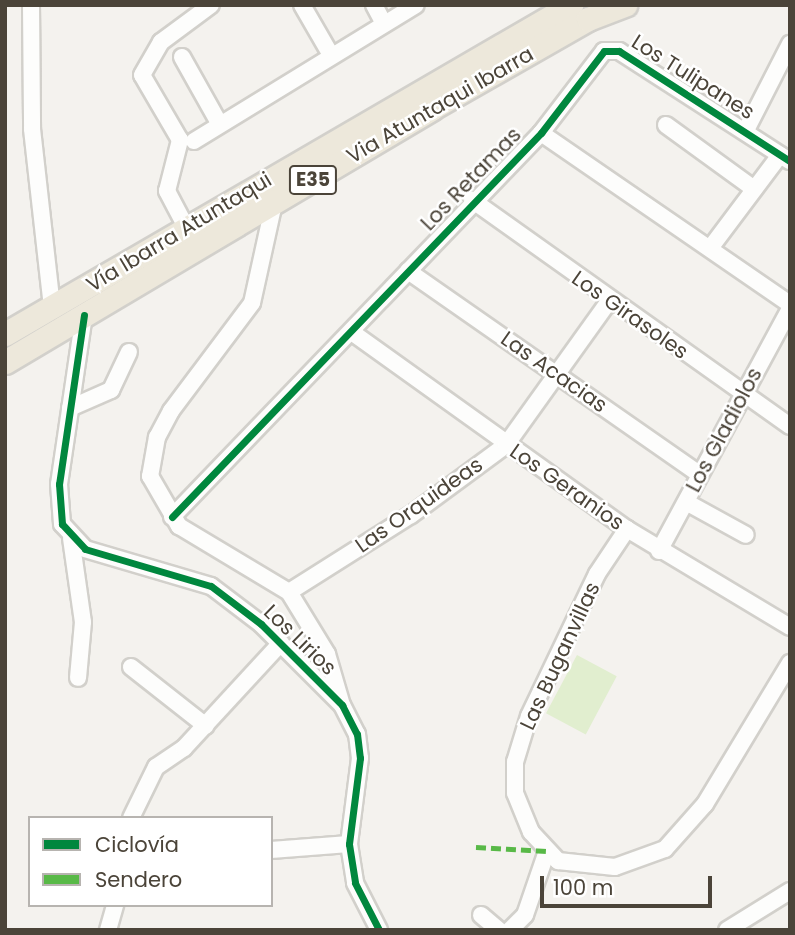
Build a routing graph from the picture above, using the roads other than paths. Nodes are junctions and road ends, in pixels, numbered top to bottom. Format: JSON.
{"nodes":[{"id":1,"x":31,"y":5,"type":"edge"},
{"id":2,"x":211,"y":5,"type":"edge"},
{"id":3,"x":302,"y":5,"type":"edge"},
{"id":4,"x":374,"y":5,"type":"edge"},
{"id":5,"x":416,"y":5,"type":"edge"},
{"id":6,"x":571,"y":5,"type":"edge"},
{"id":7,"x":625,"y":5,"type":"edge"},
{"id":8,"x":384,"y":24,"type":"junction"},
{"id":9,"x":790,"y":44,"type":"edge"},
{"id":10,"x":611,"y":48,"type":"joint"},
{"id":11,"x":331,"y":55,"type":"junction"},
{"id":12,"x":182,"y":57,"type":"dead end"},
{"id":13,"x":219,"y":123,"type":"junction"},
{"id":14,"x":666,"y":124,"type":"dead end"},
{"id":15,"x":746,"y":130,"type":"junction"},
{"id":16,"x":541,"y":133,"type":"junction"},
{"id":17,"x":194,"y":141,"type":"dead end"},
{"id":18,"x":785,"y":158,"type":"edge"},
{"id":19,"x":754,"y":189,"type":"junction"},
{"id":20,"x":472,"y":201,"type":"junction"},
{"id":21,"x":274,"y":203,"type":"junction"},
{"id":22,"x":186,"y":227,"type":"junction"},
{"id":23,"x":711,"y":247,"type":"junction"},
{"id":24,"x":408,"y":271,"type":"junction"},
{"id":25,"x":609,"y":301,"type":"junction"},
{"id":26,"x":790,"y":306,"type":"edge"},
{"id":27,"x":52,"y":307,"type":"junction"},
{"id":28,"x":85,"y":315,"type":"junction"},
{"id":29,"x":353,"y":333,"type":"junction"},
{"id":30,"x":5,"y":334,"type":"edge"},
{"id":31,"x":129,"y":352,"type":"dead end"},
{"id":32,"x":5,"y":362,"type":"edge"},
{"id":33,"x":558,"y":374,"type":"junction"},
{"id":34,"x":743,"y":395,"type":"junction"},
{"id":35,"x":70,"y":408,"type":"junction"},
{"id":36,"x":790,"y":426,"type":"edge"},
{"id":37,"x":506,"y":444,"type":"junction"},
{"id":38,"x":700,"y":475,"type":"junction"},
{"id":39,"x":686,"y":502,"type":"junction"},
{"id":40,"x":172,"y":517,"type":"junction"},
{"id":41,"x":627,"y":529,"type":"junction"},
{"id":42,"x":746,"y":534,"type":"dead end"},
{"id":43,"x":71,"y":537,"type":"junction"},
{"id":44,"x":659,"y":551,"type":"junction"},
{"id":45,"x":289,"y":592,"type":"junction"},
{"id":46,"x":790,"y":627,"type":"edge"},
{"id":47,"x":281,"y":643,"type":"junction"},
{"id":48,"x":790,"y":663,"type":"edge"},
{"id":49,"x":131,"y":667,"type":"dead end"},
{"id":50,"x":78,"y":678,"type":"dead end"},
{"id":51,"x":342,"y":705,"type":"junction"},
{"id":52,"x":206,"y":726,"type":"junction"},
{"id":53,"x":132,"y":816,"type":"edge"},
{"id":54,"x":349,"y":844,"type":"junction"},
{"id":55,"x":273,"y":850,"type":"edge"},
{"id":56,"x":547,"y":851,"type":"junction"},
{"id":57,"x":790,"y":891,"type":"edge"},
{"id":58,"x":114,"y":907,"type":"edge"},
{"id":59,"x":481,"y":915,"type":"dead end"},
{"id":60,"x":108,"y":930,"type":"edge"},
{"id":61,"x":379,"y":930,"type":"edge"},
{"id":62,"x":499,"y":930,"type":"edge"},
{"id":63,"x":510,"y":930,"type":"edge"},
{"id":64,"x":727,"y":930,"type":"edge"}],
"edges":[{"from":1,"to":27,"type":"street"},
{"from":2,"to":22,"type":"street"},
{"from":3,"to":11,"type":"street"},
{"from":4,"to":8,"type":"street"},
{"from":5,"to":8,"type":"street"},
{"from":6,"to":22,"type":"highway","name":"Vía Ibarra Atuntaqui","number":"E35"},
{"from":7,"to":21,"type":"highway","name":"Via Atuntaqui Ibarra","number":"E35"},
{"from":8,"to":11,"type":"street"},
{"from":9,"to":15,"type":"street"},
{"from":10,"to":15,"type":"street","name":"Los Tulipanes"},
{"from":10,"to":16,"type":"street","name":"Los Retamas"},
{"from":11,"to":13,"type":"street"},
{"from":12,"to":13,"type":"street"},
{"from":13,"to":17,"type":"street"},
{"from":14,"to":19,"type":"street"},
{"from":15,"to":18,"type":"street","name":"Los Tulipanes"},
{"from":16,"to":20,"type":"street","name":"Los Retamas"},
{"from":16,"to":23,"type":"street"},
{"from":18,"to":19,"type":"street"},
{"from":19,"to":23,"type":"street"},
{"from":20,"to":24,"type":"street","name":"Los Retamas"},
{"from":20,"to":25,"type":"street","name":"Los Girasoles"},
{"from":21,"to":28,"type":"highway","name":"Via Atuntaqui Ibarra","number":"E35"},
{"from":21,"to":40,"type":"street"},
{"from":22,"to":27,"type":"highway","name":"Vía Ibarra Atuntaqui","number":"E35"},
{"from":23,"to":26,"type":"street"},
{"from":24,"to":29,"type":"street","name":"Los Retamas"},
{"from":24,"to":33,"type":"street","name":"Las Acacias"},
{"from":25,"to":33,"type":"street","name":"Las Orquideas"},
{"from":25,"to":34,"type":"street","name":"Los Girasoles"},
{"from":26,"to":34,"type":"street","name":"Los Gladiolos"},
{"from":27,"to":30,"type":"highway","name":"Vía Ibarra Atuntaqui","number":"E35"},
{"from":28,"to":32,"type":"highway","name":"Via Atuntaqui Ibarra","number":"E35"},
{"from":28,"to":35,"type":"street"},
{"from":29,"to":37,"type":"street","name":"Los Geranios"},
{"from":29,"to":40,"type":"street","name":"Los Retamas"},
{"from":31,"to":35,"type":"street"},
{"from":33,"to":37,"type":"street","name":"Las Orquideas"},
{"from":33,"to":38,"type":"street","name":"Las Acacias"},
{"from":34,"to":36,"type":"street","name":"Los Girasoles"},
{"from":34,"to":38,"type":"street","name":"Los Gladiolos"},
{"from":35,"to":43,"type":"street"},
{"from":37,"to":41,"type":"street","name":"Los Geranios"},
{"from":37,"to":45,"type":"street","name":"Las Orquideas"},
{"from":38,"to":39,"type":"street","name":"Los Gladiolos"},
{"from":39,"to":42,"type":"street"},
{"from":39,"to":44,"type":"street","name":"Los Gladiolos"},
{"from":40,"to":45,"type":"street"},
{"from":41,"to":44,"type":"street","name":"Los Geranios"},
{"from":41,"to":56,"type":"street","name":"Las Buganvillas"},
{"from":43,"to":47,"type":"street","name":"Los Lirios"},
{"from":43,"to":50,"type":"street"},
{"from":44,"to":46,"type":"street","name":"Los Geranios"},
{"from":45,"to":51,"type":"street"},
{"from":47,"to":51,"type":"street","name":"Los Lirios"},
{"from":47,"to":52,"type":"street"},
{"from":48,"to":56,"type":"street"},
{"from":49,"to":52,"type":"street"},
{"from":51,"to":54,"type":"street","name":"Los Lirios"},
{"from":52,"to":53,"type":"street"},
{"from":54,"to":55,"type":"street"},
{"from":54,"to":61,"type":"street","name":"Los Lirios"},
{"from":56,"to":63,"type":"street"},
{"from":57,"to":64,"type":"street"},
{"from":58,"to":60,"type":"street"},
{"from":59,"to":62,"type":"street"}]}
